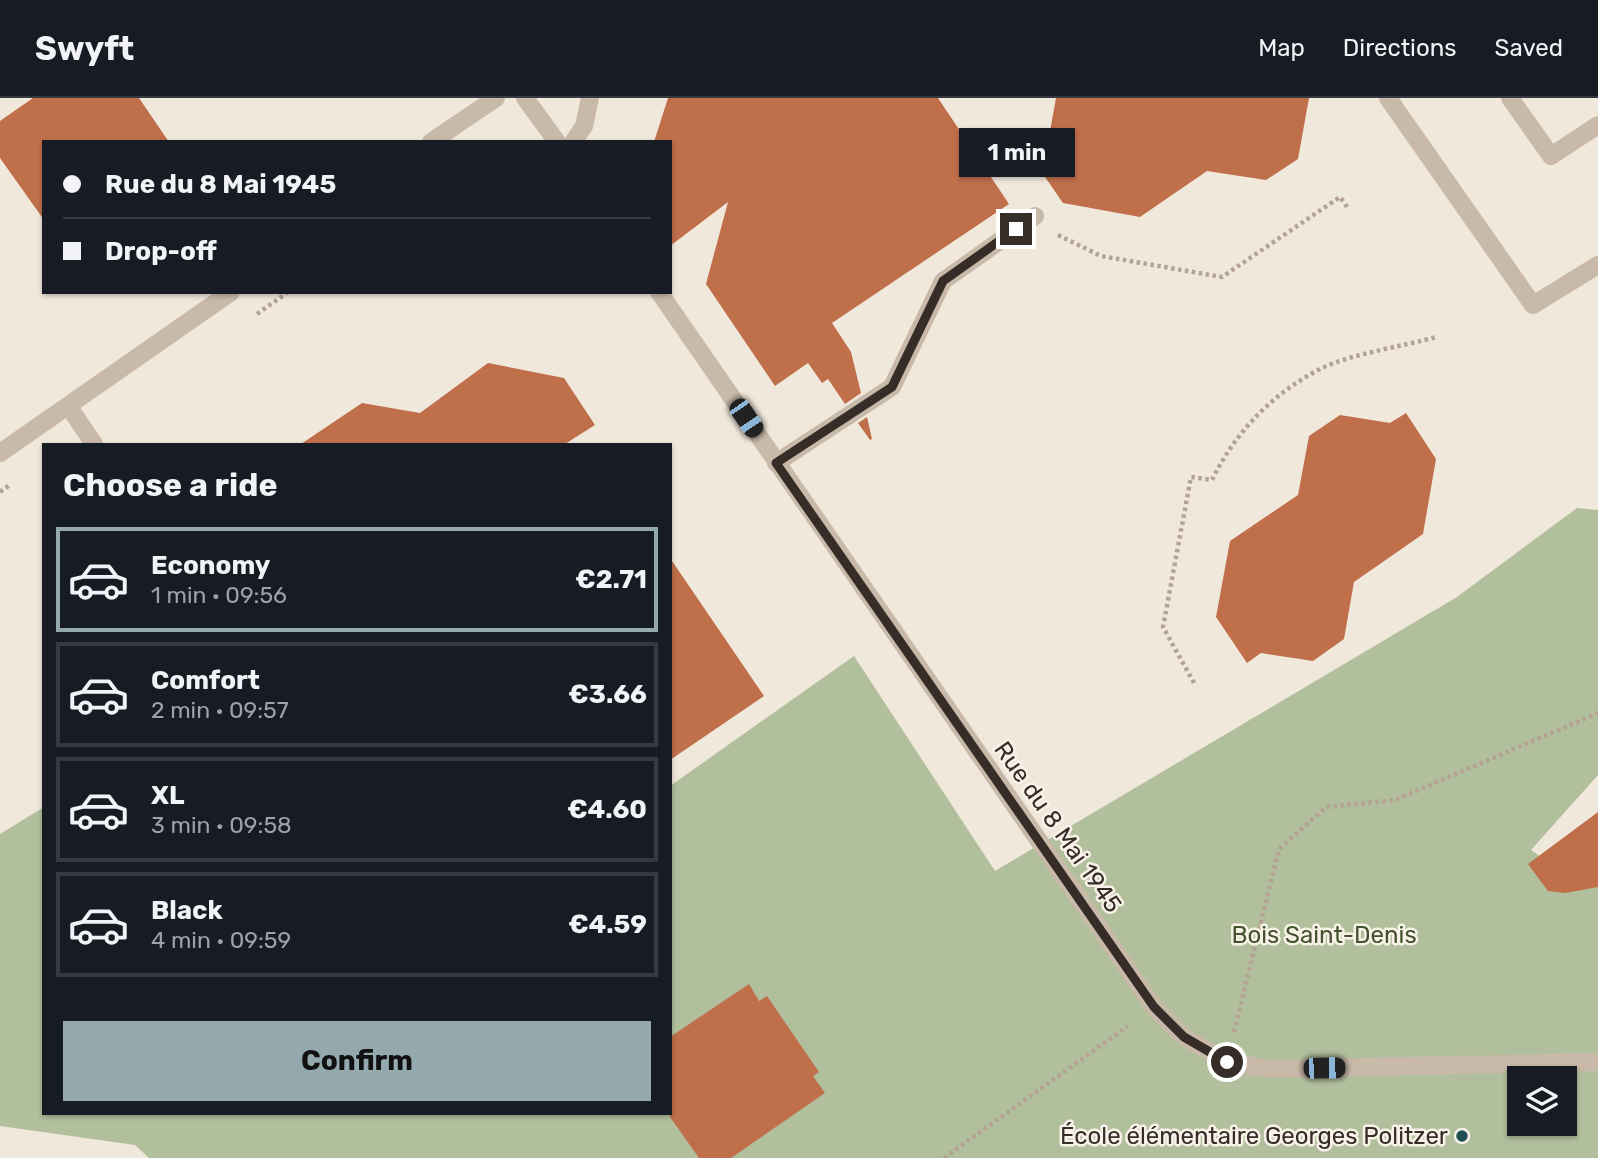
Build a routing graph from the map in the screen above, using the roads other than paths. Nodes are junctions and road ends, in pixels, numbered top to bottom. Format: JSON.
{"nodes":[{"id":1,"x":496,"y":98,"type":"edge"},
{"id":2,"x":525,"y":98,"type":"edge"},
{"id":3,"x":590,"y":98,"type":"edge"},
{"id":4,"x":1388,"y":98,"type":"edge"},
{"id":5,"x":1510,"y":98,"type":"edge"},
{"id":6,"x":1598,"y":125,"type":"edge"},
{"id":7,"x":434,"y":140,"type":"edge"},
{"id":8,"x":556,"y":140,"type":"edge"},
{"id":9,"x":574,"y":140,"type":"edge"},
{"id":10,"x":1035,"y":216,"type":"road end"},
{"id":11,"x":1598,"y":265,"type":"edge"},
{"id":12,"x":228,"y":294,"type":"edge"},
{"id":13,"x":660,"y":294,"type":"edge"},
{"id":14,"x":69,"y":407,"type":"junction"},
{"id":15,"x":93,"y":443,"type":"edge"},
{"id":16,"x":0,"y":453,"type":"edge"},
{"id":17,"x":776,"y":463,"type":"junction"},
{"id":18,"x":1598,"y":1062,"type":"edge"}],
"edges":[{"from":1,"to":7,"type":"street"},
{"from":2,"to":8,"type":"street"},
{"from":3,"to":9,"type":"street"},
{"from":4,"to":11,"type":"street"},
{"from":5,"to":6,"type":"street"},
{"from":10,"to":17,"type":"street"},
{"from":12,"to":14,"type":"street"},
{"from":13,"to":17,"type":"street","name":"Rue du 8 Mai 1945"},
{"from":14,"to":15,"type":"street"},
{"from":14,"to":16,"type":"street"},
{"from":17,"to":18,"type":"street","name":"Rue du 8 Mai 1945"}]}
